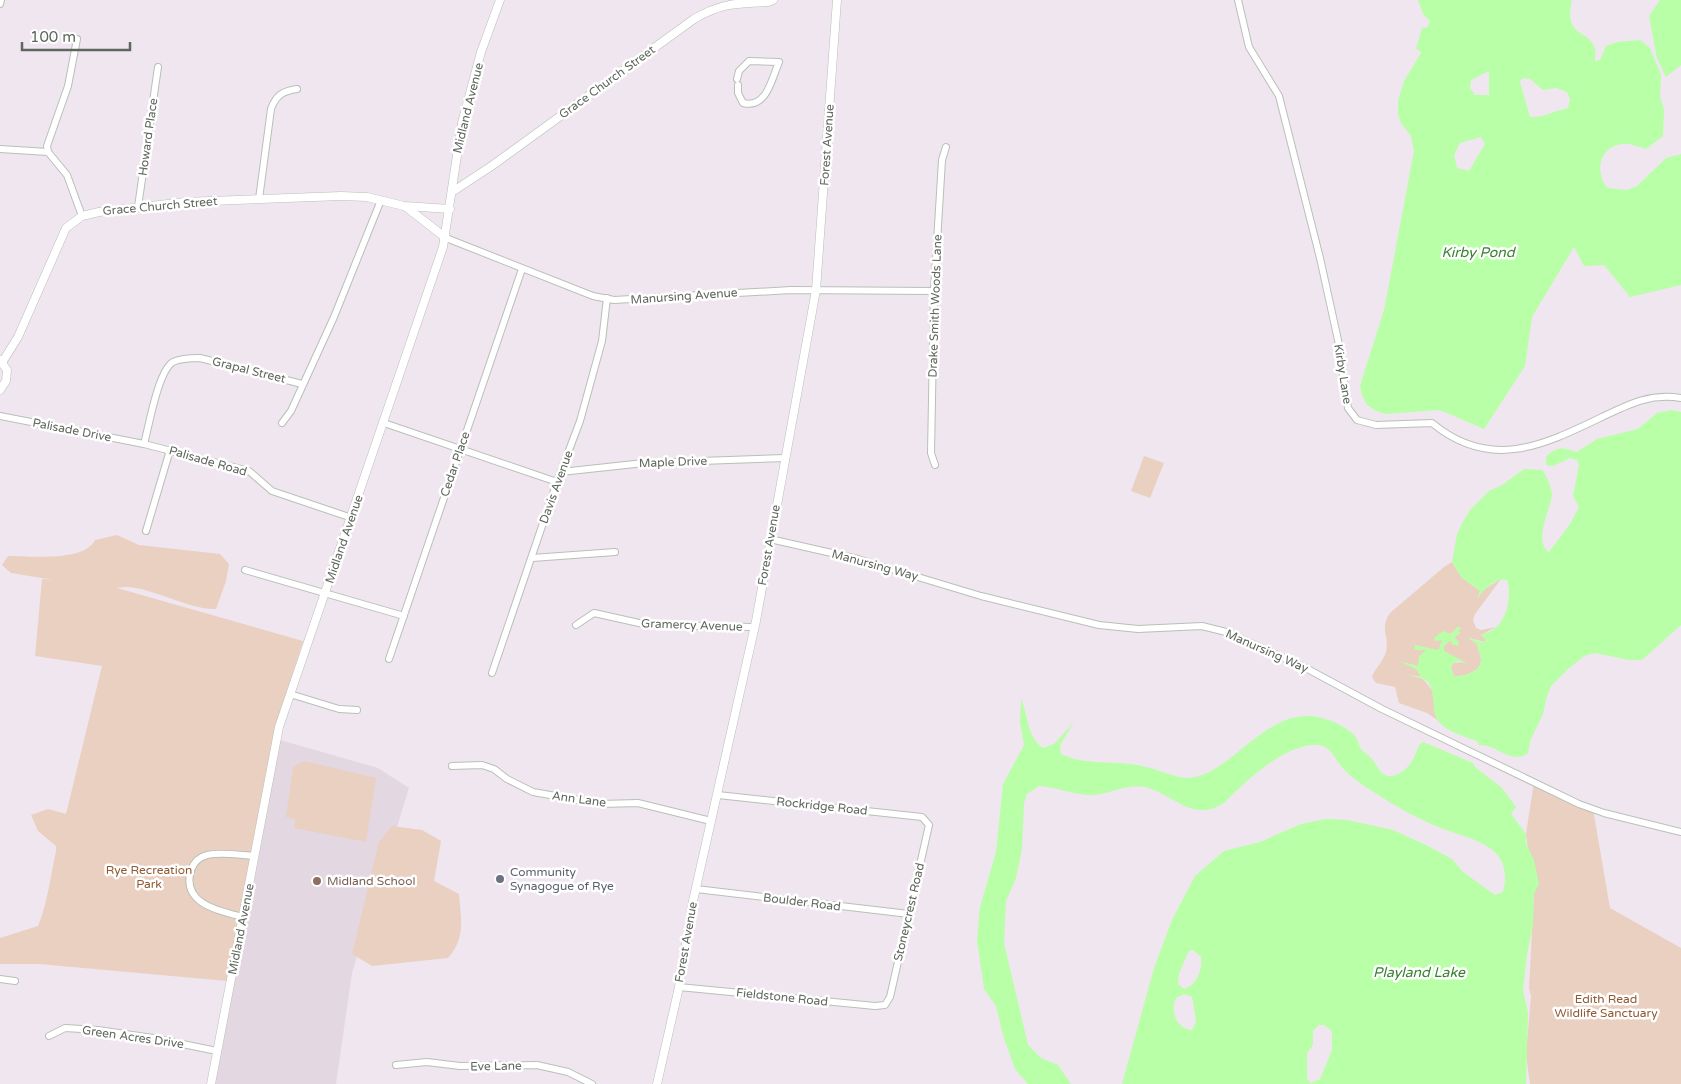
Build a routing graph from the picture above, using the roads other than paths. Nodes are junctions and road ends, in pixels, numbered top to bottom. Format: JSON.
{"nodes":[{"id":1,"x":1,"y":0,"type":"edge"},
{"id":2,"x":500,"y":0,"type":"edge"},
{"id":3,"x":773,"y":0,"type":"edge"},
{"id":4,"x":837,"y":0,"type":"edge"},
{"id":5,"x":1238,"y":0,"type":"edge"},
{"id":6,"x":0,"y":4,"type":"edge"},
{"id":7,"x":77,"y":39,"type":"dead end"},
{"id":8,"x":158,"y":67,"type":"dead end"},
{"id":9,"x":738,"y":82,"type":"joint"},
{"id":10,"x":297,"y":89,"type":"dead end"},
{"id":11,"x":946,"y":147,"type":"dead end"},
{"id":12,"x":0,"y":149,"type":"edge"},
{"id":13,"x":48,"y":152,"type":"junction"},
{"id":14,"x":452,"y":192,"type":"junction"},
{"id":15,"x":259,"y":199,"type":"junction"},
{"id":16,"x":381,"y":200,"type":"junction"},
{"id":17,"x":404,"y":206,"type":"junction"},
{"id":18,"x":138,"y":207,"type":"junction"},
{"id":19,"x":450,"y":209,"type":"junction"},
{"id":20,"x":82,"y":216,"type":"junction"},
{"id":21,"x":446,"y":238,"type":"junction"},
{"id":22,"x":522,"y":269,"type":"junction"},
{"id":23,"x":816,"y":290,"type":"junction"},
{"id":24,"x":934,"y":292,"type":"junction"},
{"id":25,"x":606,"y":298,"type":"junction"},
{"id":26,"x":1,"y":360,"type":"edge"},
{"id":27,"x":302,"y":384,"type":"junction"},
{"id":28,"x":0,"y":390,"type":"edge"},
{"id":29,"x":1681,"y":398,"type":"edge"},
{"id":30,"x":0,"y":416,"type":"edge"},
{"id":31,"x":282,"y":423,"type":"dead end"},
{"id":32,"x":384,"y":423,"type":"junction"},
{"id":33,"x":144,"y":444,"type":"junction"},
{"id":34,"x":170,"y":450,"type":"junction"},
{"id":35,"x":460,"y":451,"type":"junction"},
{"id":36,"x":786,"y":458,"type":"junction"},
{"id":37,"x":935,"y":465,"type":"dead end"},
{"id":38,"x":561,"y":472,"type":"junction"},
{"id":39,"x":557,"y":482,"type":"junction"},
{"id":40,"x":352,"y":518,"type":"junction"},
{"id":41,"x":146,"y":531,"type":"dead end"},
{"id":42,"x":770,"y":539,"type":"junction"},
{"id":43,"x":615,"y":552,"type":"dead end"},
{"id":44,"x":532,"y":558,"type":"junction"},
{"id":45,"x":245,"y":570,"type":"dead end"},
{"id":46,"x":325,"y":592,"type":"junction"},
{"id":47,"x":404,"y":616,"type":"junction"},
{"id":48,"x":576,"y":625,"type":"dead end"},
{"id":49,"x":754,"y":627,"type":"junction"},
{"id":50,"x":389,"y":659,"type":"dead end"},
{"id":51,"x":492,"y":673,"type":"dead end"},
{"id":52,"x":290,"y":694,"type":"junction"},
{"id":53,"x":358,"y":710,"type":"dead end"},
{"id":54,"x":452,"y":766,"type":"dead end"},
{"id":55,"x":718,"y":795,"type":"junction"},
{"id":56,"x":926,"y":819,"type":"joint"},
{"id":57,"x":712,"y":821,"type":"junction"},
{"id":58,"x":1681,"y":832,"type":"edge"},
{"id":59,"x":254,"y":856,"type":"junction"},
{"id":60,"x":696,"y":889,"type":"junction"},
{"id":61,"x":909,"y":914,"type":"junction"},
{"id":62,"x":243,"y":917,"type":"junction"},
{"id":63,"x":0,"y":980,"type":"edge"},
{"id":64,"x":15,"y":980,"type":"dead end"},
{"id":65,"x":679,"y":987,"type":"junction"},
{"id":66,"x":885,"y":1004,"type":"joint"},
{"id":67,"x":49,"y":1036,"type":"dead end"},
{"id":68,"x":217,"y":1051,"type":"junction"},
{"id":69,"x":396,"y":1065,"type":"dead end"},
{"id":70,"x":211,"y":1084,"type":"edge"},
{"id":71,"x":592,"y":1084,"type":"edge"},
{"id":72,"x":657,"y":1084,"type":"edge"}],
"edges":[{"from":1,"to":6,"type":"street"},
{"from":2,"to":14,"type":"street","name":"Midland Avenue"},
{"from":3,"to":14,"type":"street","name":"Grace Church Street"},
{"from":4,"to":23,"type":"street","name":"Forest Avenue"},
{"from":5,"to":29,"type":"street","name":"Kirby Lane"},
{"from":7,"to":13,"type":"street"},
{"from":8,"to":18,"type":"street","name":"Howard Place"},
{"from":9,"to":9,"type":"street"},
{"from":10,"to":15,"type":"street"},
{"from":11,"to":24,"type":"street","name":"Drake Smith Woods Lane"},
{"from":12,"to":13,"type":"street"},
{"from":13,"to":20,"type":"street"},
{"from":14,"to":19,"type":"street","name":"Midland Avenue"},
{"from":15,"to":16,"type":"street","name":"Grace Church Street"},
{"from":15,"to":18,"type":"street","name":"Grace Church Street"},
{"from":16,"to":17,"type":"street","name":"Grace Church Street"},
{"from":16,"to":27,"type":"street","name":"Grapal Street"},
{"from":17,"to":19,"type":"street","name":"Grace Church Street"},
{"from":17,"to":21,"type":"street","name":"Grace Church Street"},
{"from":18,"to":20,"type":"street","name":"Grace Church Street"},
{"from":19,"to":21,"type":"street","name":"Midland Avenue"},
{"from":20,"to":26,"type":"street"},
{"from":21,"to":22,"type":"street","name":"Manursing Avenue"},
{"from":21,"to":32,"type":"street","name":"Midland Avenue"},
{"from":22,"to":25,"type":"street","name":"Manursing Avenue"},
{"from":22,"to":35,"type":"street","name":"Cedar Place"},
{"from":23,"to":24,"type":"street","name":"Manursing Avenue"},
{"from":23,"to":25,"type":"street","name":"Manursing Avenue"},
{"from":23,"to":36,"type":"street","name":"Forest Avenue"},
{"from":24,"to":37,"type":"street","name":"Drake Smith Woods Lane"},
{"from":25,"to":38,"type":"street","name":"Davis Avenue"},
{"from":26,"to":28,"type":"street"},
{"from":27,"to":31,"type":"street"},
{"from":27,"to":33,"type":"street","name":"Grapal Street"},
{"from":30,"to":33,"type":"street","name":"Palisade Drive"},
{"from":32,"to":35,"type":"street"},
{"from":32,"to":40,"type":"street","name":"Midland Avenue"},
{"from":33,"to":34,"type":"street","name":"Palisade Road"},
{"from":34,"to":40,"type":"street","name":"Palisade Road"},
{"from":34,"to":41,"type":"street"},
{"from":35,"to":39,"type":"street"},
{"from":35,"to":47,"type":"street","name":"Cedar Place"},
{"from":36,"to":38,"type":"street","name":"Maple Drive"},
{"from":36,"to":42,"type":"street","name":"Forest Avenue"},
{"from":38,"to":39,"type":"street","name":"Davis Avenue"},
{"from":39,"to":44,"type":"street","name":"Davis Avenue"},
{"from":40,"to":46,"type":"street","name":"Midland Avenue"},
{"from":42,"to":49,"type":"street","name":"Forest Avenue"},
{"from":42,"to":58,"type":"street","name":"Manursing Way"},
{"from":43,"to":44,"type":"street"},
{"from":44,"to":51,"type":"street","name":"Davis Avenue"},
{"from":45,"to":46,"type":"street"},
{"from":46,"to":47,"type":"street"},
{"from":46,"to":52,"type":"street","name":"Midland Avenue"},
{"from":47,"to":50,"type":"street","name":"Cedar Place"},
{"from":48,"to":49,"type":"street","name":"Gramercy Avenue"},
{"from":49,"to":55,"type":"street","name":"Forest Avenue"},
{"from":52,"to":53,"type":"street"},
{"from":52,"to":59,"type":"street","name":"Midland Avenue"},
{"from":54,"to":57,"type":"street","name":"Ann Lane"},
{"from":55,"to":56,"type":"street","name":"Rockridge Road"},
{"from":55,"to":57,"type":"street","name":"Forest Avenue"},
{"from":56,"to":61,"type":"street","name":"Stoneycrest Road"},
{"from":57,"to":60,"type":"street","name":"Forest Avenue"},
{"from":59,"to":62,"type":"street","name":"Midland Avenue"},
{"from":59,"to":62,"type":"street"},
{"from":60,"to":61,"type":"street","name":"Boulder Road"},
{"from":60,"to":65,"type":"street","name":"Forest Avenue"},
{"from":61,"to":66,"type":"street","name":"Stoneycrest Road"},
{"from":62,"to":68,"type":"street","name":"Midland Avenue"},
{"from":63,"to":64,"type":"street"},
{"from":65,"to":66,"type":"street","name":"Fieldstone Road"},
{"from":65,"to":72,"type":"street","name":"Forest Avenue"},
{"from":67,"to":68,"type":"street","name":"Green Acres Drive"},
{"from":68,"to":70,"type":"street","name":"Midland Avenue"},
{"from":69,"to":71,"type":"street","name":"Eve Lane"}]}
